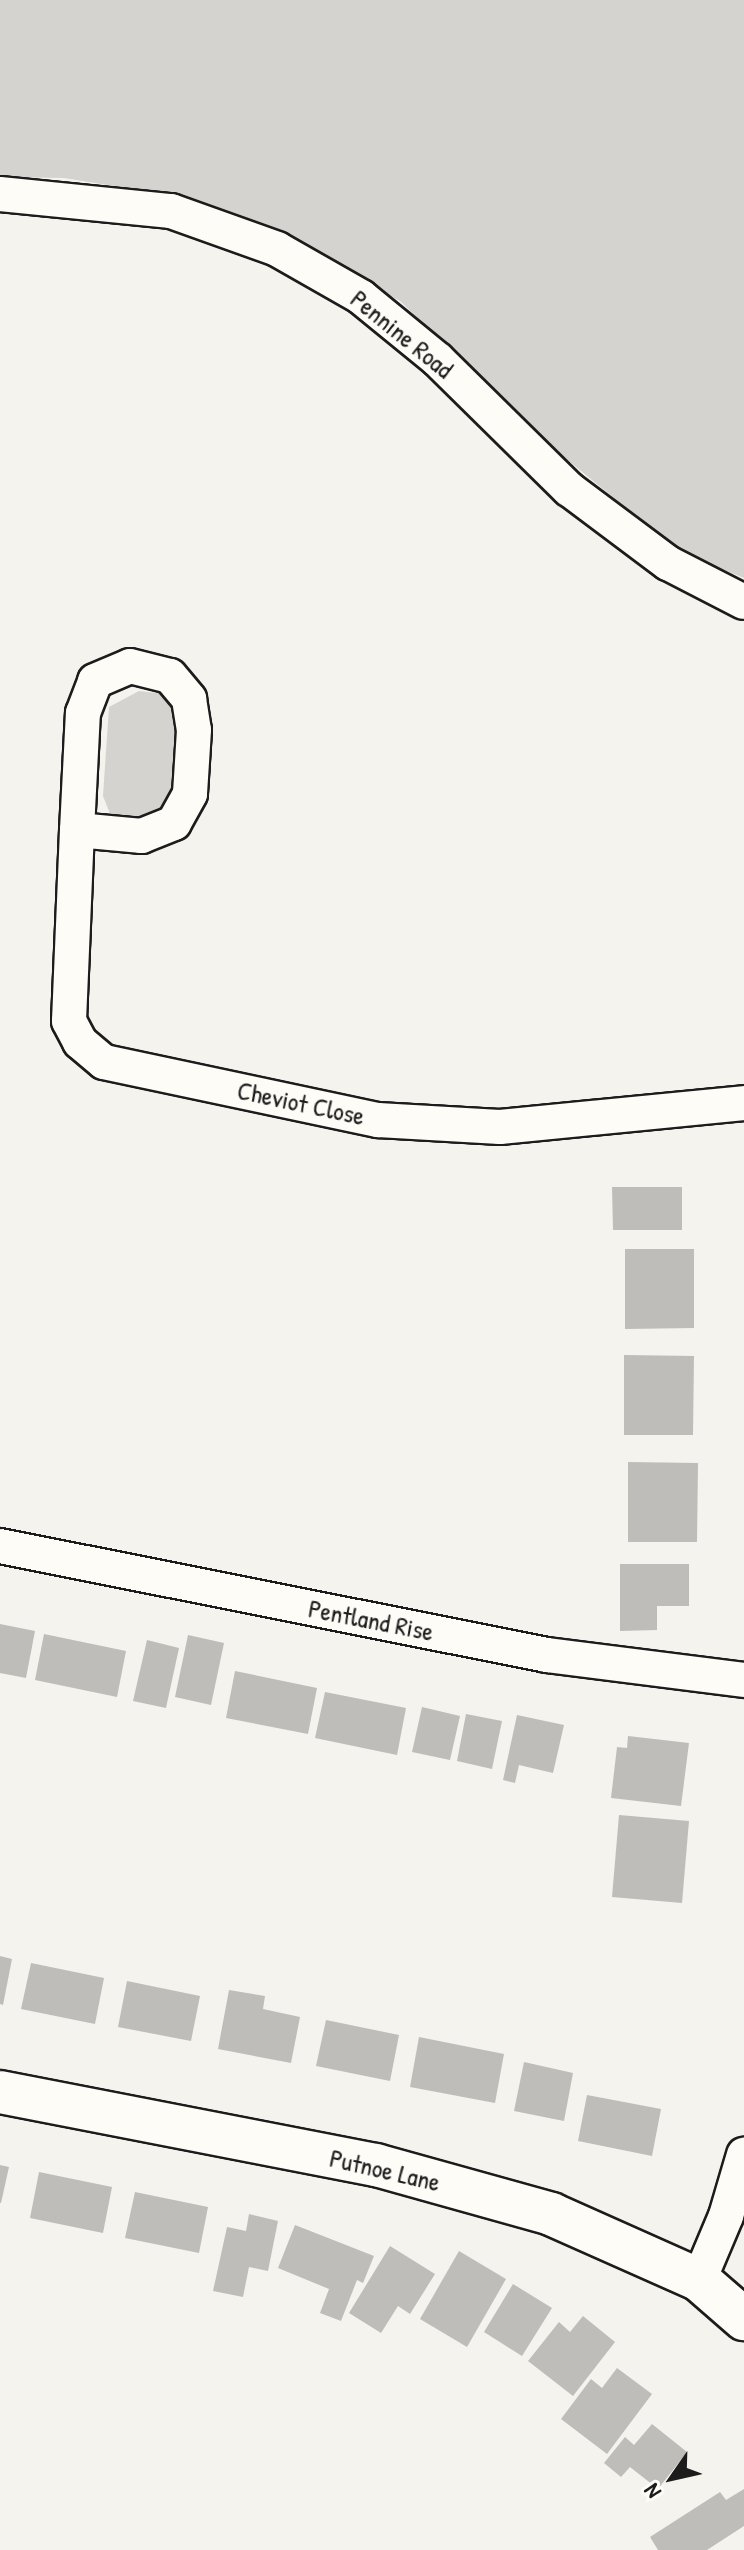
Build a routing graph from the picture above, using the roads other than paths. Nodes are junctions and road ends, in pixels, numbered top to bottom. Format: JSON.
{"nodes":[{"id":1,"x":0,"y":194,"type":"edge"},
{"id":2,"x":744,"y":602,"type":"edge"},
{"id":3,"x":77,"y":830,"type":"junction"},
{"id":4,"x":744,"y":1103,"type":"edge"},
{"id":5,"x":0,"y":1546,"type":"edge"},
{"id":6,"x":744,"y":1680,"type":"edge"},
{"id":7,"x":0,"y":2092,"type":"edge"},
{"id":8,"x":744,"y":2155,"type":"edge"},
{"id":9,"x":699,"y":2280,"type":"junction"},
{"id":10,"x":744,"y":2319,"type":"edge"}],
"edges":[{"from":1,"to":2,"type":"street","name":"Pennine Road"},
{"from":3,"to":3,"type":"street","name":"Cheviot Close"},
{"from":3,"to":4,"type":"street","name":"Cheviot Close"},
{"from":5,"to":6,"type":"street","name":"Pentland Rise"},
{"from":7,"to":9,"type":"street","name":"Putnoe Lane"},
{"from":8,"to":9,"type":"street"},
{"from":9,"to":10,"type":"street","name":"Putnoe Lane"}]}
